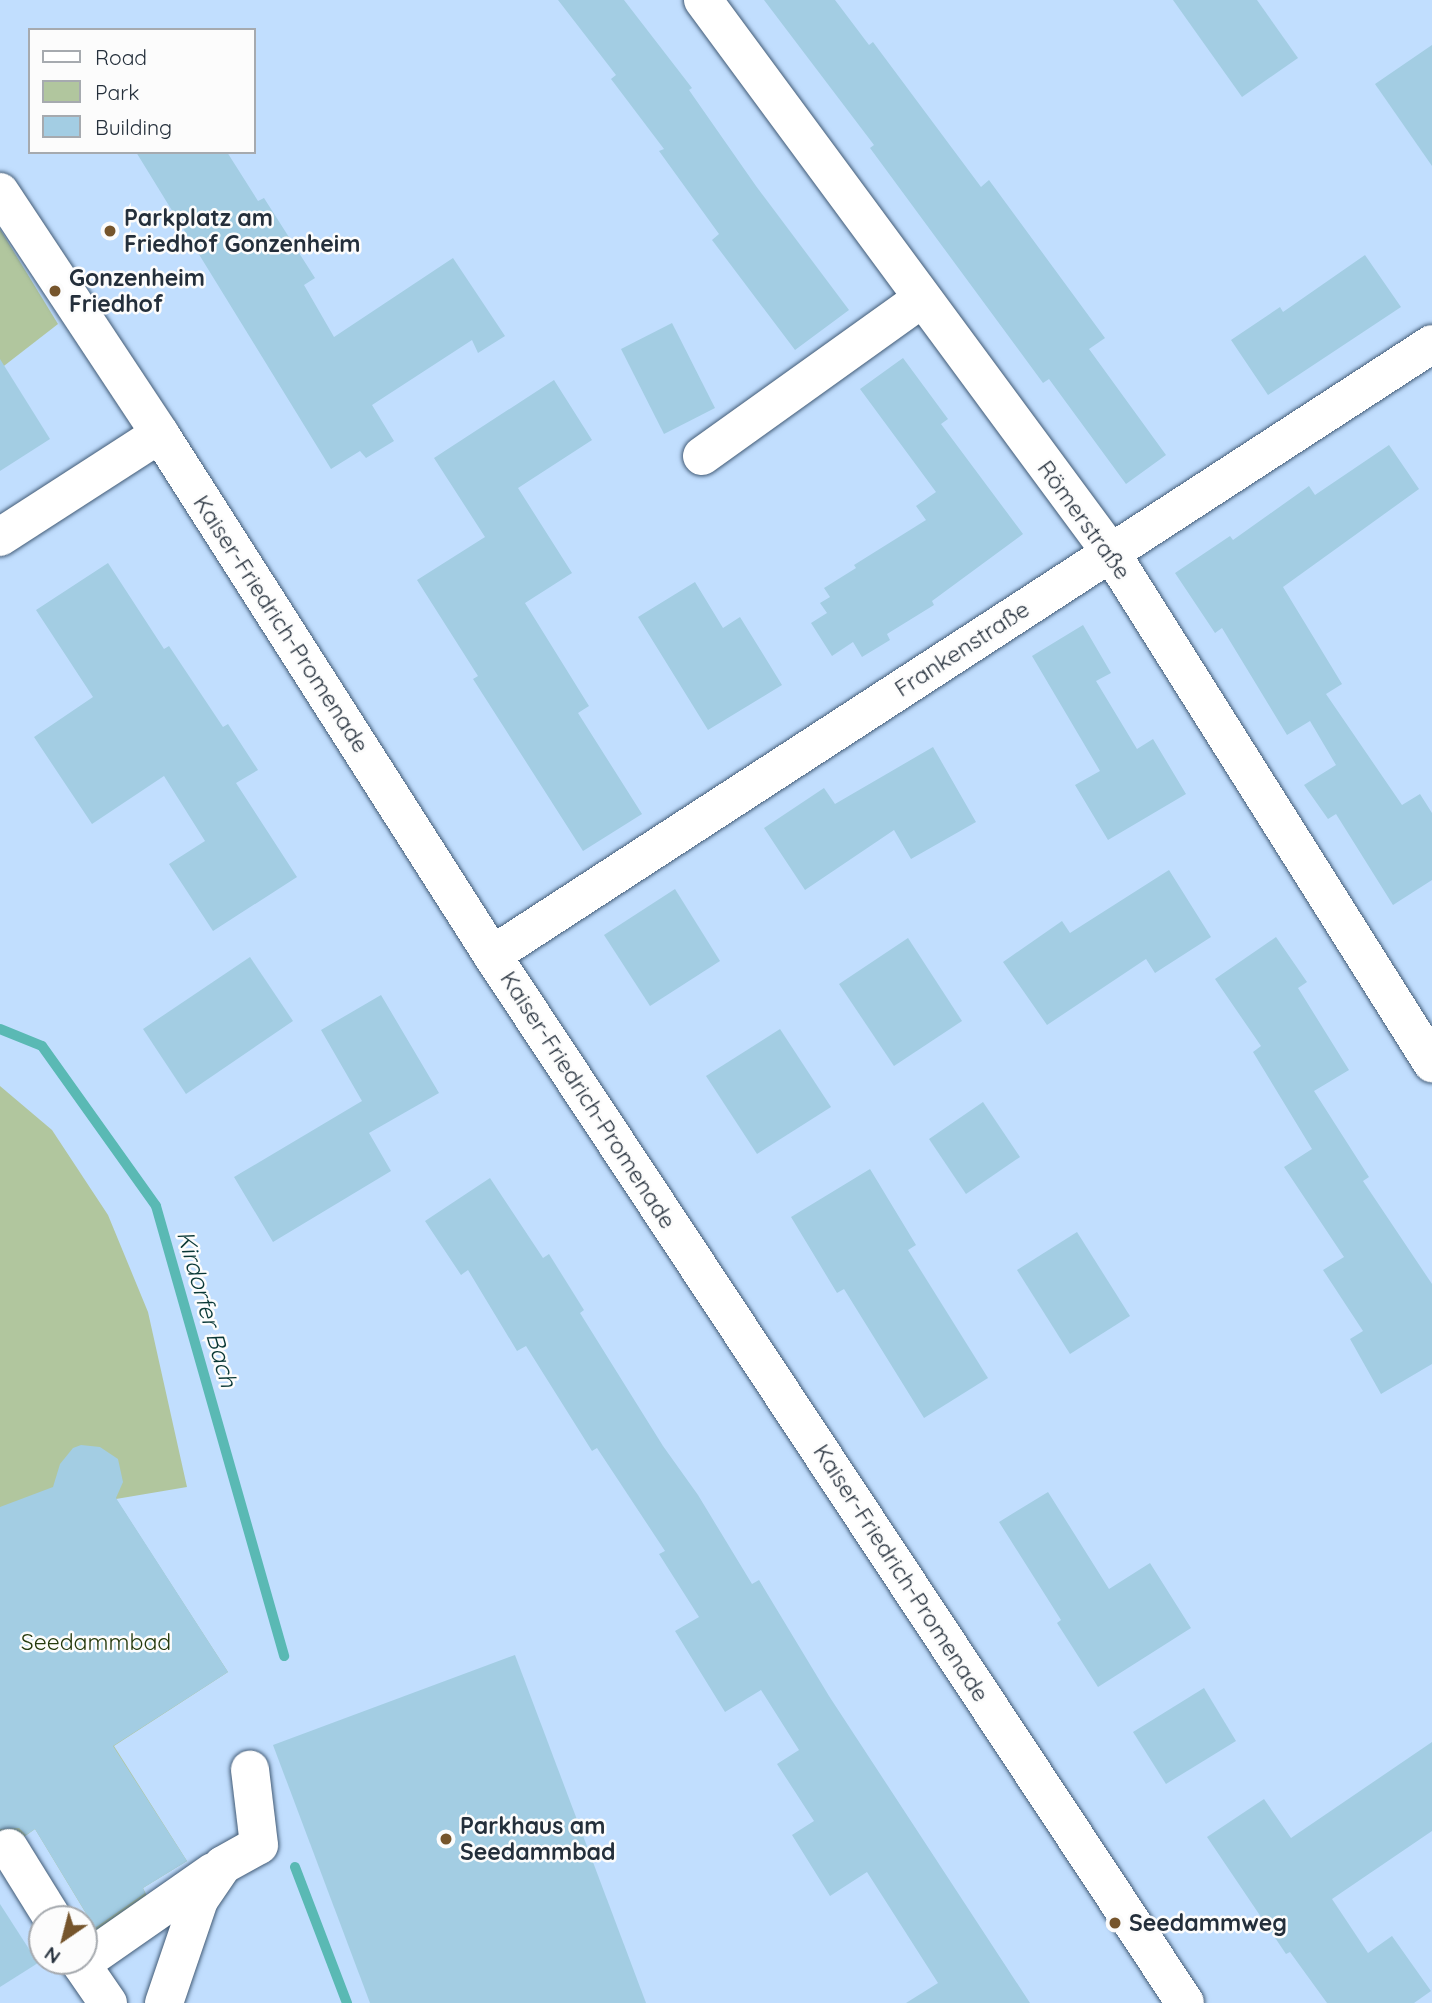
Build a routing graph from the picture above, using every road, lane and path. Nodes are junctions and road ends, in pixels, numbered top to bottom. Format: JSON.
{"nodes":[{"id":1,"x":703,"y":0,"type":"edge"},
{"id":2,"x":0,"y":192,"type":"edge"},
{"id":3,"x":921,"y":299,"type":"junction"},
{"id":4,"x":1432,"y":344,"type":"edge"},
{"id":5,"x":160,"y":434,"type":"junction"},
{"id":6,"x":702,"y":456,"type":"dead end"},
{"id":7,"x":0,"y":537,"type":"edge"},
{"id":8,"x":1111,"y":553,"type":"junction"},
{"id":9,"x":492,"y":955,"type":"junction"},
{"id":10,"x":1432,"y":1063,"type":"edge"},
{"id":11,"x":250,"y":1770,"type":"dead end"},
{"id":12,"x":9,"y":1847,"type":"dead end"},
{"id":13,"x":223,"y":1865,"type":"junction"},
{"id":14,"x":44,"y":1905,"type":"edge"},
{"id":15,"x":98,"y":1950,"type":"edge"},
{"id":16,"x":89,"y":1975,"type":"edge"},
{"id":17,"x":108,"y":2003,"type":"edge"},
{"id":18,"x":164,"y":2003,"type":"edge"},
{"id":19,"x":1185,"y":2003,"type":"edge"}],
"edges":[{"from":1,"to":3,"type":"street","name":"Römerstraße"},
{"from":2,"to":5,"type":"street","name":"Kaiser-Friedrich-Promenade"},
{"from":3,"to":6,"type":"street"},
{"from":3,"to":8,"type":"street","name":"Römerstraße"},
{"from":4,"to":8,"type":"street","name":"Frankenstraße"},
{"from":5,"to":7,"type":"street"},
{"from":5,"to":9,"type":"street","name":"Kaiser-Friedrich-Promenade"},
{"from":8,"to":9,"type":"street","name":"Frankenstraße"},
{"from":8,"to":10,"type":"street","name":"Römerstraße"},
{"from":9,"to":19,"type":"street","name":"Kaiser-Friedrich-Promenade"},
{"from":11,"to":13,"type":"street"},
{"from":12,"to":14,"type":"street"},
{"from":13,"to":15,"type":"street"},
{"from":13,"to":18,"type":"street"},
{"from":16,"to":17,"type":"street"}]}
